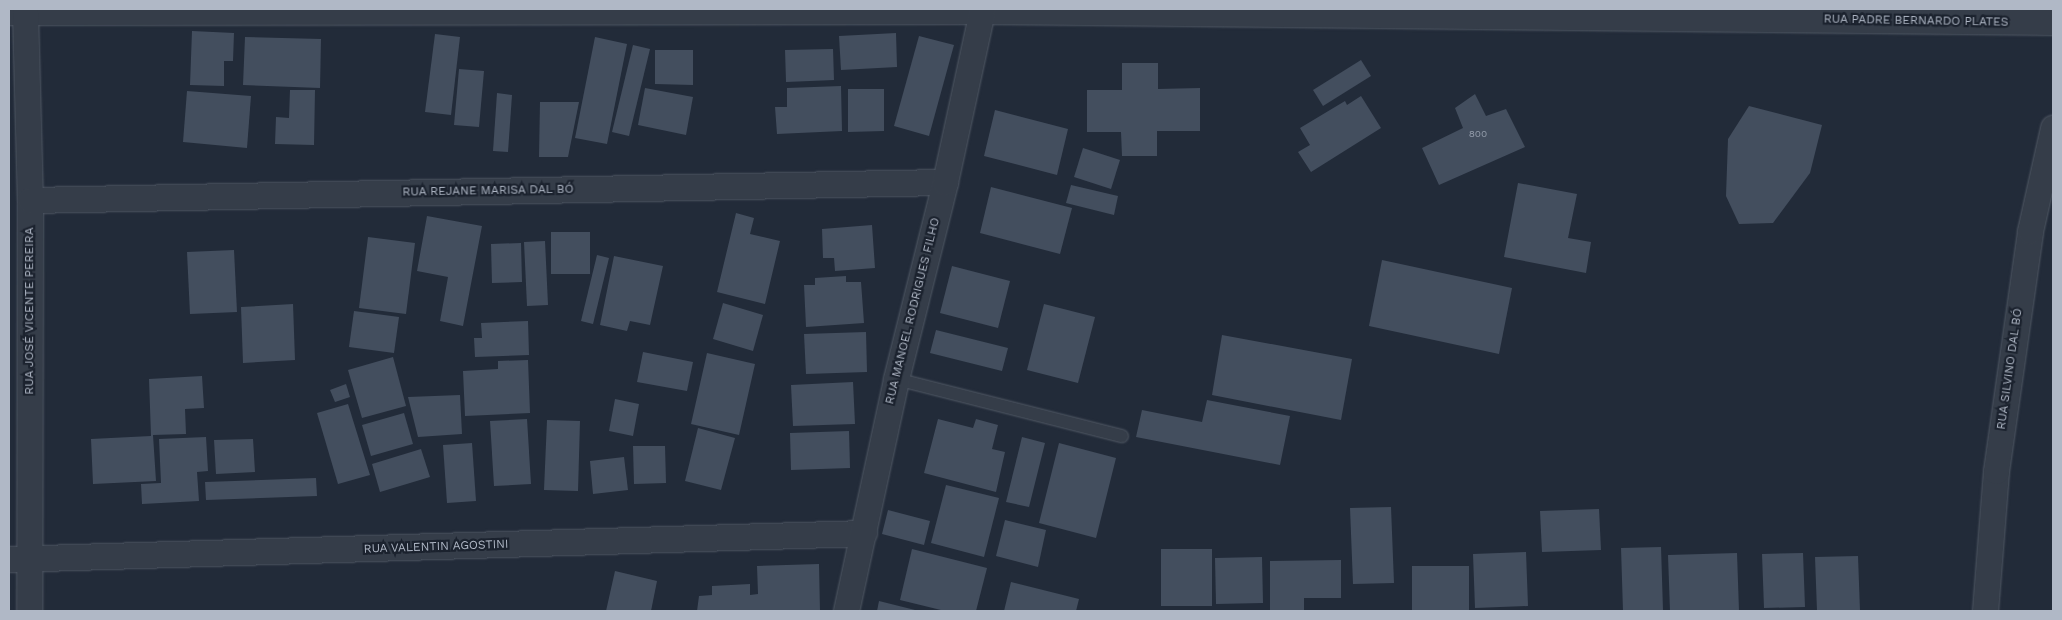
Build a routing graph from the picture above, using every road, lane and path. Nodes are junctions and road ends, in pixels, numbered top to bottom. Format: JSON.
{"nodes":[{"id":1,"x":982,"y":11,"type":"junction"},
{"id":2,"x":17,"y":12,"type":"edge"},
{"id":3,"x":2053,"y":22,"type":"edge"},
{"id":4,"x":2053,"y":128,"type":"edge"},
{"id":5,"x":945,"y":182,"type":"junction"},
{"id":6,"x":30,"y":200,"type":"junction"},
{"id":7,"x":896,"y":378,"type":"junction"},
{"id":8,"x":1122,"y":436,"type":"dead end"},
{"id":9,"x":864,"y":533,"type":"junction"},
{"id":10,"x":19,"y":559,"type":"edge"},
{"id":11,"x":29,"y":611,"type":"edge"},
{"id":12,"x":846,"y":611,"type":"edge"},
{"id":13,"x":1985,"y":611,"type":"edge"}],
"edges":[{"from":1,"to":2,"type":"street","name":"RUA PADRE BERNARDO PLATES"},
{"from":1,"to":3,"type":"street","name":"RUA PADRE BERNARDO PLATES"},
{"from":1,"to":5,"type":"street","name":"RUA MANOEL RODRIGUES FILHO"},
{"from":2,"to":6,"type":"street","name":"RUA JOSÉ VICENTE PEREIRA"},
{"from":4,"to":13,"type":"street","name":"RUA SILVINO DAL BÓ"},
{"from":5,"to":6,"type":"street","name":"RUA REJANE MARISA DAL BÓ"},
{"from":5,"to":7,"type":"street","name":"RUA MANOEL RODRIGUES FILHO"},
{"from":6,"to":10,"type":"street","name":"RUA JOSÉ VICENTE PEREIRA"},
{"from":7,"to":8,"type":"lane"},
{"from":7,"to":9,"type":"street","name":"RUA MANOEL RODRIGUES FILHO"},
{"from":9,"to":10,"type":"street","name":"RUA VALENTIN AGOSTINI"},
{"from":9,"to":12,"type":"street","name":"RUA MANOEL RODRIGUES FILHO"},
{"from":10,"to":11,"type":"street","name":"RUA JOSÉ VICENTE PEREIRA"}]}
